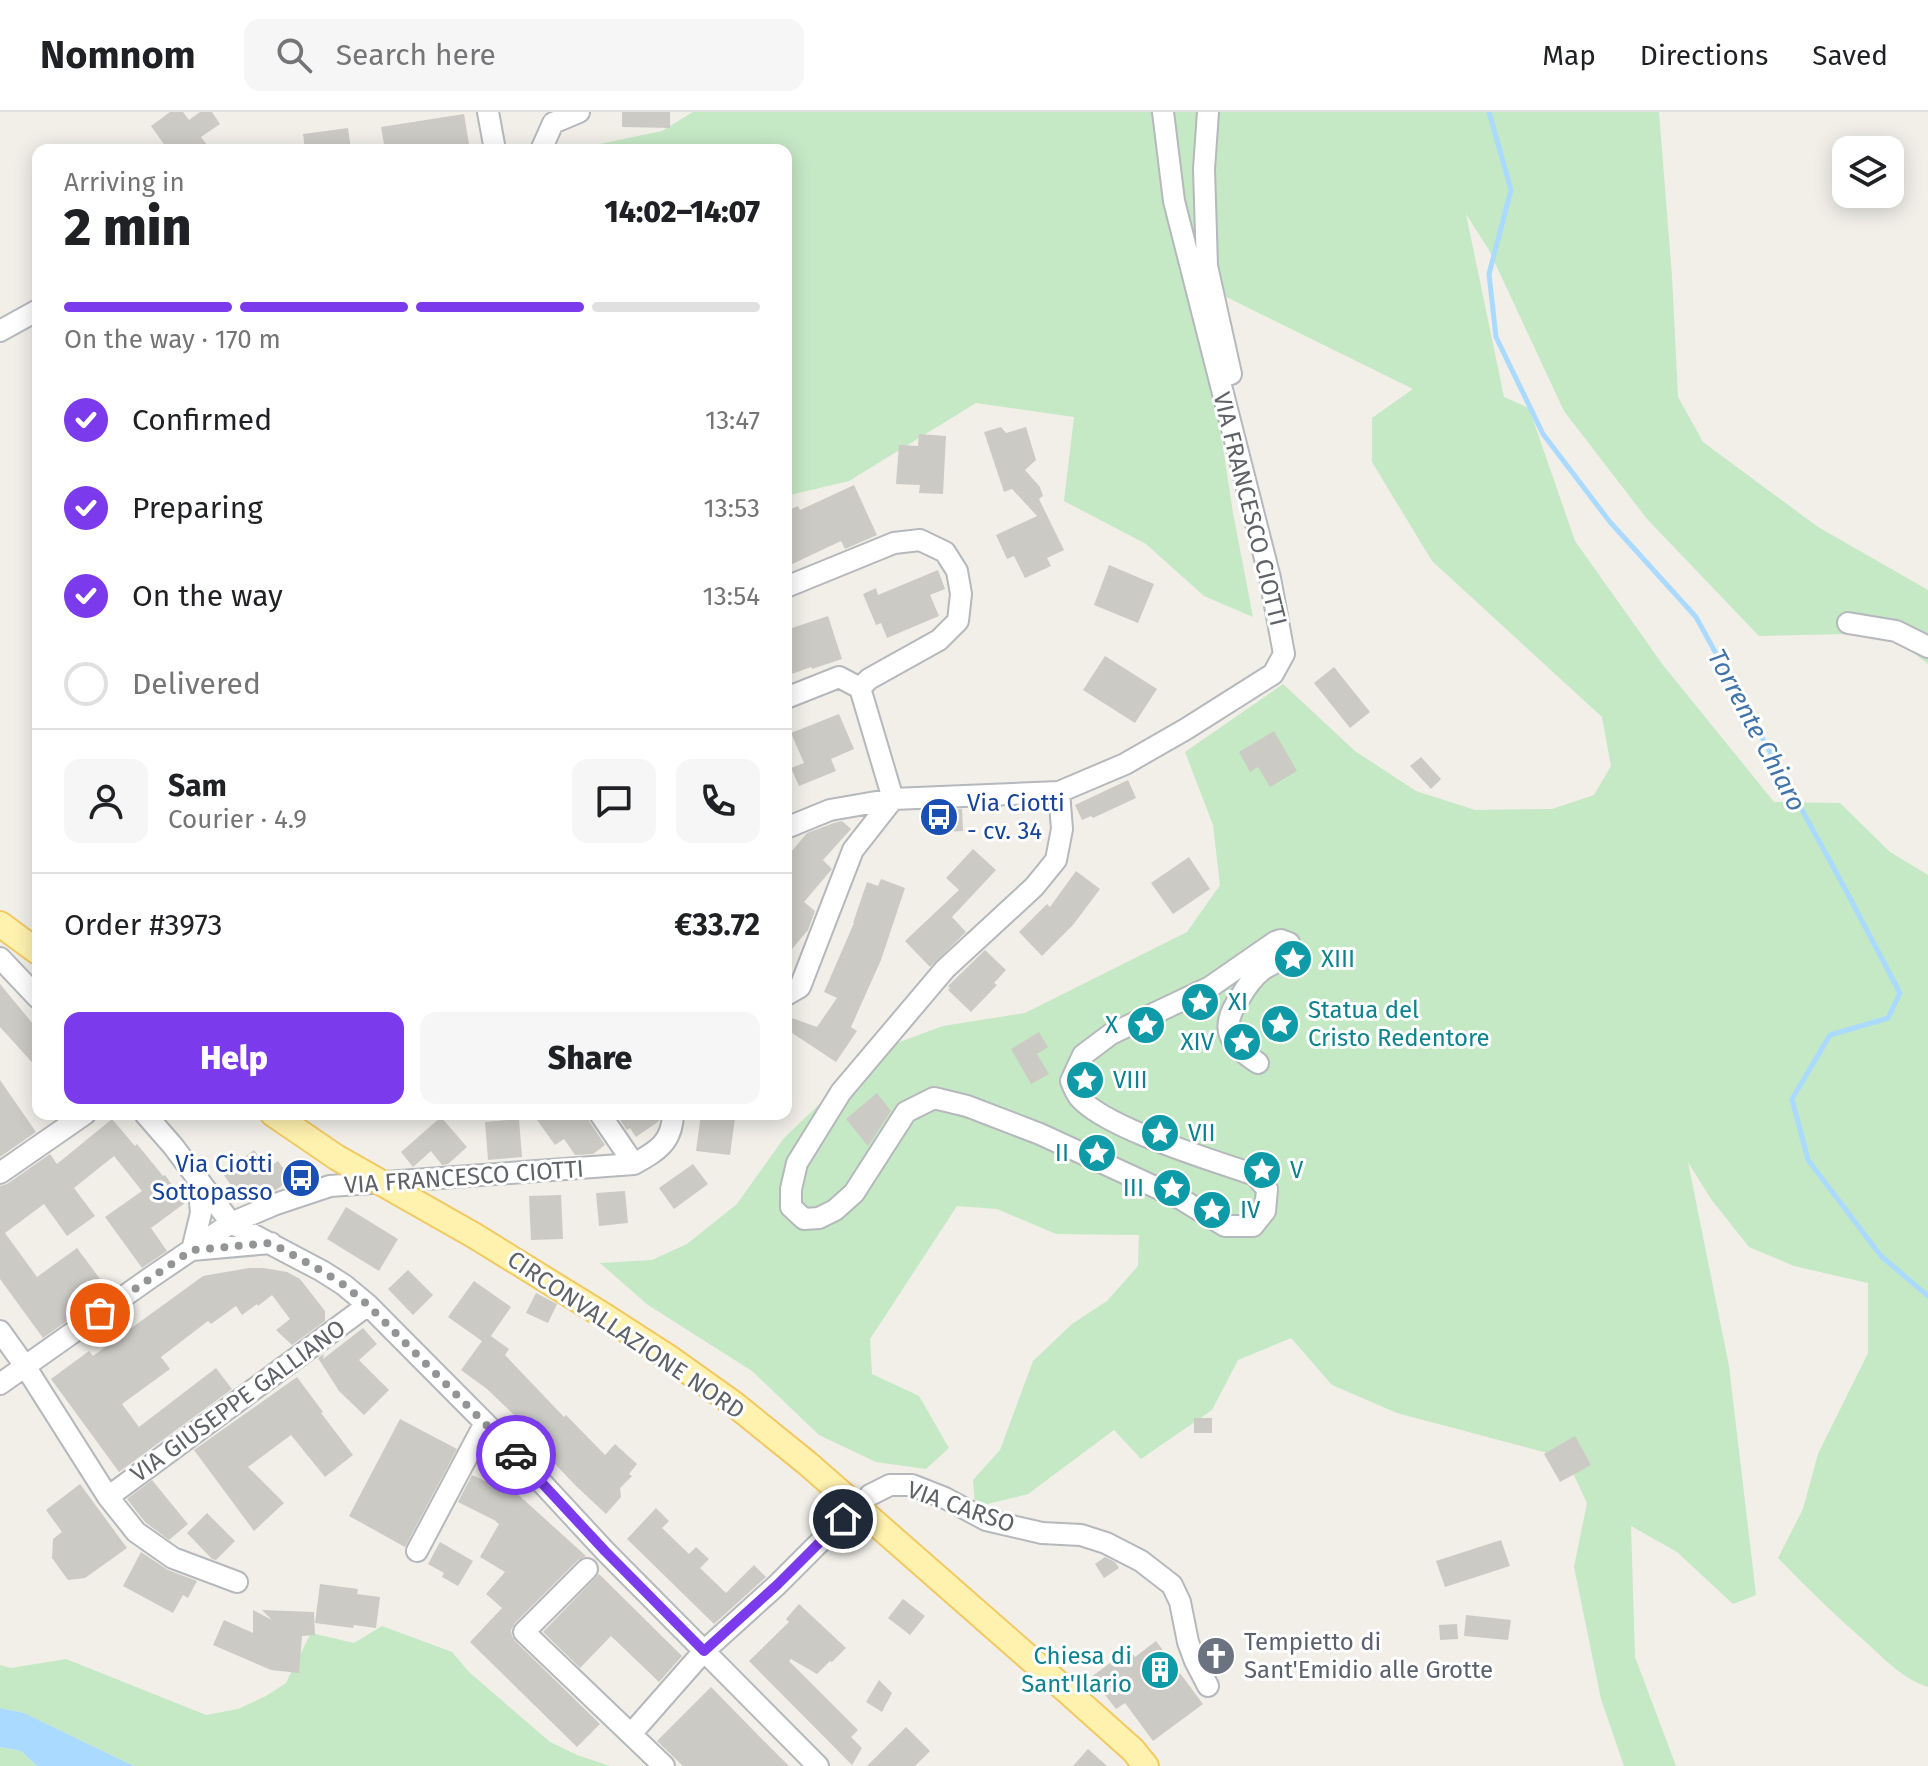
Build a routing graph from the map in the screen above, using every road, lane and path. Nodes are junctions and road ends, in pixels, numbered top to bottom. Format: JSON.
{"nodes":[{"id":1,"x":488,"y":112,"type":"edge"},
{"id":2,"x":579,"y":112,"type":"edge"},
{"id":3,"x":1163,"y":112,"type":"edge"},
{"id":4,"x":1208,"y":112,"type":"edge"},
{"id":5,"x":494,"y":144,"type":"edge"},
{"id":6,"x":544,"y":144,"type":"edge"},
{"id":7,"x":32,"y":313,"type":"edge"},
{"id":8,"x":0,"y":331,"type":"edge"},
{"id":9,"x":1240,"y":466,"type":"junction"},
{"id":10,"x":792,"y":585,"type":"edge"},
{"id":11,"x":1848,"y":623,"type":"dead end"},
{"id":12,"x":1928,"y":647,"type":"edge"},
{"id":13,"x":860,"y":688,"type":"junction"},
{"id":14,"x":792,"y":696,"type":"edge"},
{"id":15,"x":1059,"y":792,"type":"junction"},
{"id":16,"x":893,"y":799,"type":"junction"},
{"id":17,"x":792,"y":826,"type":"edge"},
{"id":18,"x":0,"y":924,"type":"edge"},
{"id":19,"x":32,"y":948,"type":"edge"},
{"id":20,"x":0,"y":958,"type":"edge"},
{"id":21,"x":32,"y":992,"type":"edge"},
{"id":22,"x":792,"y":992,"type":"edge"},
{"id":23,"x":1258,"y":1063,"type":"dead end"},
{"id":24,"x":76,"y":1120,"type":"edge"},
{"id":25,"x":150,"y":1120,"type":"edge"},
{"id":26,"x":282,"y":1120,"type":"edge"},
{"id":27,"x":604,"y":1120,"type":"edge"},
{"id":28,"x":673,"y":1120,"type":"edge"},
{"id":29,"x":634,"y":1164,"type":"junction"},
{"id":30,"x":0,"y":1173,"type":"edge"},
{"id":31,"x":198,"y":1179,"type":"junction"},
{"id":32,"x":231,"y":1223,"type":"junction"},
{"id":33,"x":271,"y":1243,"type":"junction"},
{"id":34,"x":192,"y":1250,"type":"junction"},
{"id":35,"x":368,"y":1305,"type":"junction"},
{"id":36,"x":0,"y":1331,"type":"edge"},
{"id":37,"x":25,"y":1366,"type":"junction"},
{"id":38,"x":0,"y":1384,"type":"edge"},
{"id":39,"x":485,"y":1423,"type":"junction"},
{"id":40,"x":870,"y":1495,"type":"dead end"},
{"id":41,"x":108,"y":1497,"type":"junction"},
{"id":42,"x":843,"y":1519,"type":"dead end"},
{"id":43,"x":417,"y":1551,"type":"dead end"},
{"id":44,"x":587,"y":1569,"type":"dead end"},
{"id":45,"x":237,"y":1582,"type":"dead end"},
{"id":46,"x":704,"y":1651,"type":"junction"},
{"id":47,"x":1208,"y":1686,"type":"dead end"},
{"id":48,"x":631,"y":1734,"type":"junction"},
{"id":49,"x":1139,"y":1758,"type":"edge"},
{"id":50,"x":664,"y":1766,"type":"edge"},
{"id":51,"x":818,"y":1766,"type":"edge"},
{"id":52,"x":1160,"y":1766,"type":"edge"}],
"edges":[{"from":1,"to":5,"type":"street"},
{"from":2,"to":6,"type":"street"},
{"from":3,"to":9,"type":"street","name":"VIA FRANCESCO CIOTTI"},
{"from":4,"to":9,"type":"street"},
{"from":7,"to":8,"type":"street"},
{"from":9,"to":15,"type":"street","name":"VIA FRANCESCO CIOTTI"},
{"from":10,"to":13,"type":"street"},
{"from":11,"to":12,"type":"street"},
{"from":13,"to":14,"type":"street"},
{"from":13,"to":16,"type":"street"},
{"from":15,"to":16,"type":"street","name":"VIA FRANCESCO CIOTTI"},
{"from":15,"to":23,"type":"street"},
{"from":16,"to":17,"type":"street","name":"VIA FRANCESCO CIOTTI"},
{"from":16,"to":22,"type":"street"},
{"from":18,"to":19,"type":"main road"},
{"from":20,"to":21,"type":"street"},
{"from":24,"to":30,"type":"street"},
{"from":25,"to":31,"type":"street"},
{"from":26,"to":49,"type":"main road","name":"CIRCONVALLAZIONE NORD","bridge":true},
{"from":27,"to":29,"type":"street"},
{"from":28,"to":29,"type":"street"},
{"from":29,"to":32,"type":"street","name":"VIA FRANCESCO CIOTTI"},
{"from":31,"to":32,"type":"street"},
{"from":31,"to":34,"type":"street"},
{"from":32,"to":33,"type":"street"},
{"from":32,"to":34,"type":"street","name":"VIA FRANCESCO CIOTTI"},
{"from":33,"to":34,"type":"street"},
{"from":33,"to":35,"type":"street"},
{"from":34,"to":37,"type":"street","name":"VIA FRANCESCO CIOTTI"},
{"from":35,"to":39,"type":"street"},
{"from":35,"to":41,"type":"street","name":"VIA GIUSEPPE GALLIANO"},
{"from":36,"to":37,"type":"street"},
{"from":37,"to":38,"type":"street","name":"VIA FRANCESCO CIOTTI"},
{"from":37,"to":41,"type":"street"},
{"from":39,"to":43,"type":"street"},
{"from":39,"to":46,"type":"street"},
{"from":40,"to":47,"type":"street","name":"VIA CARSO"},
{"from":41,"to":45,"type":"street"},
{"from":42,"to":46,"type":"street"},
{"from":44,"to":48,"type":"street"},
{"from":46,"to":48,"type":"street"},
{"from":46,"to":51,"type":"street"},
{"from":48,"to":50,"type":"street"},
{"from":49,"to":52,"type":"main road","name":"CIRCONVALLAZIONE NORD"}]}
